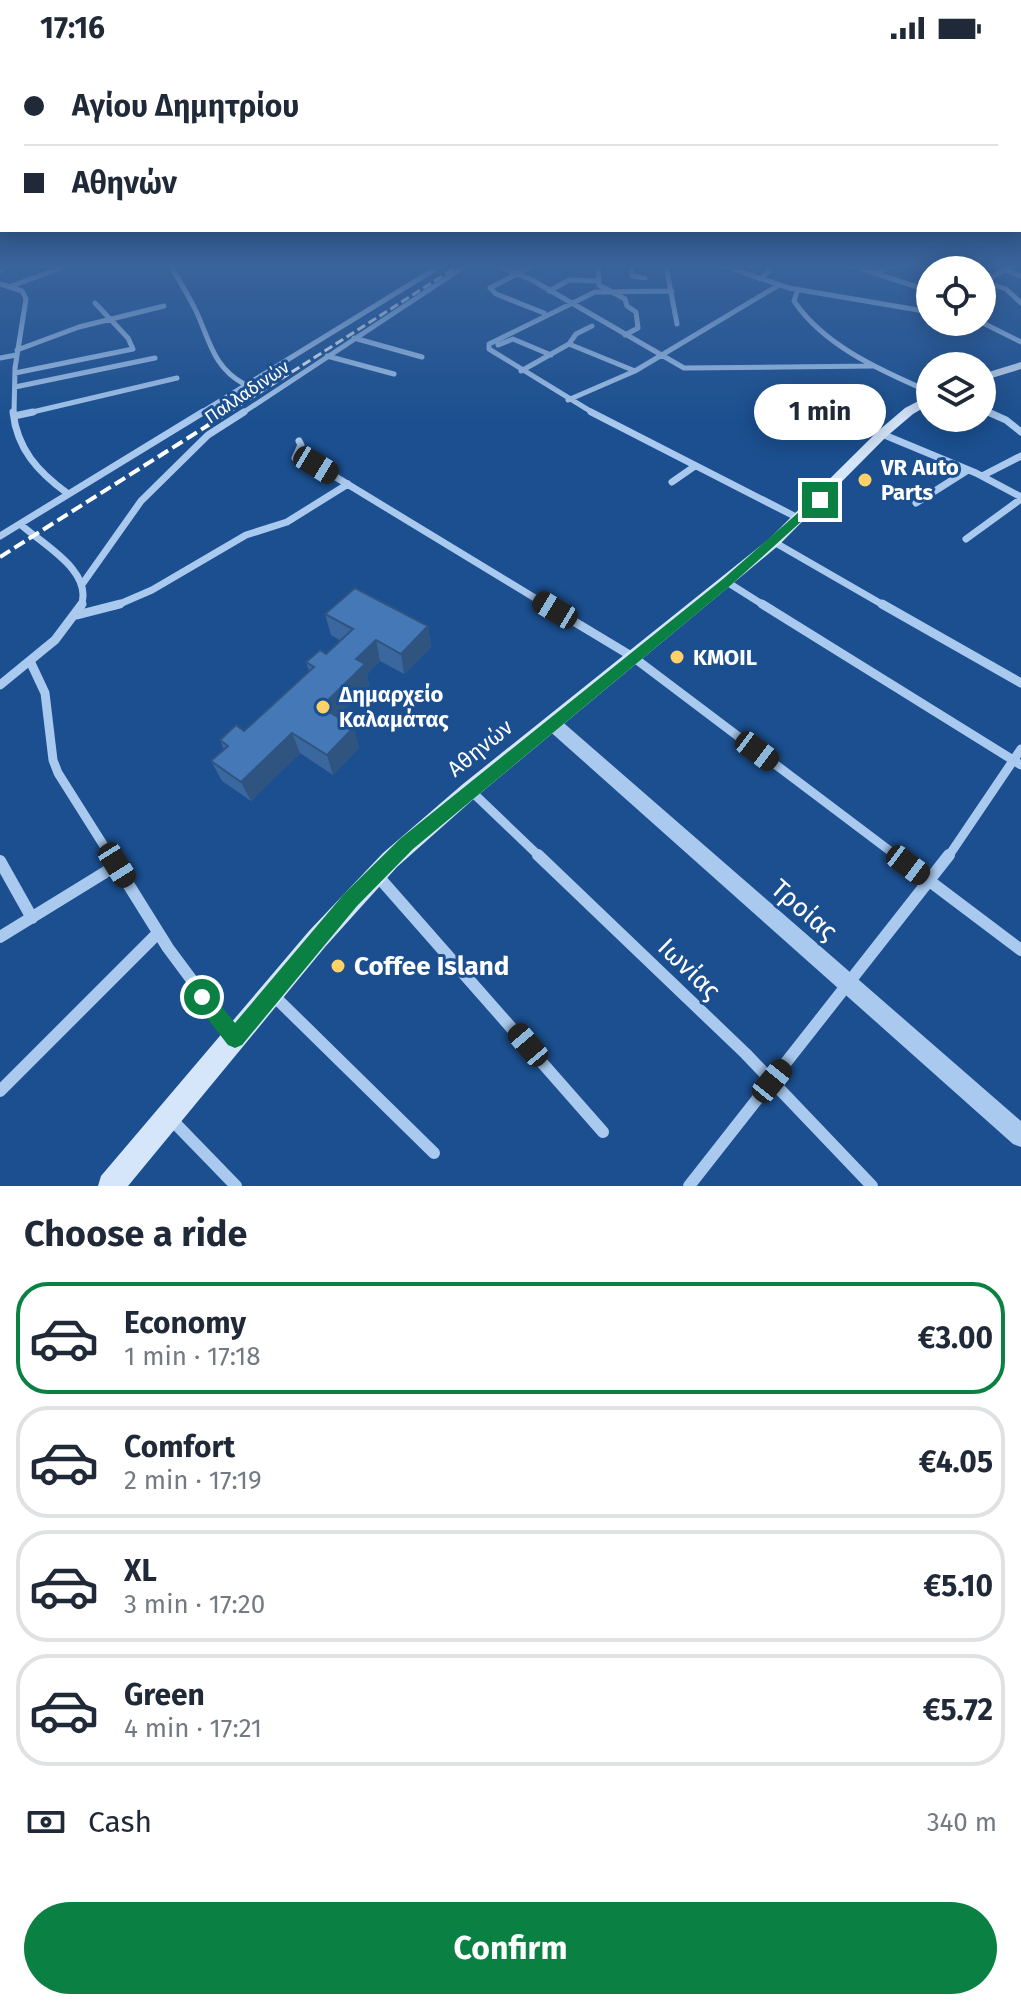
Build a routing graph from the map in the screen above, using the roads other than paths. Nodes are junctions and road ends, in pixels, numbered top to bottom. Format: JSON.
{"nodes":[{"id":1,"x":23,"y":319,"type":"edge"},
{"id":2,"x":112,"y":319,"type":"joint"},
{"id":3,"x":199,"y":319,"type":"edge"},
{"id":4,"x":352,"y":319,"type":"edge"},
{"id":5,"x":384,"y":319,"type":"edge"},
{"id":6,"x":534,"y":319,"type":"edge"},
{"id":7,"x":598,"y":319,"type":"edge"},
{"id":8,"x":637,"y":319,"type":"edge"},
{"id":9,"x":676,"y":319,"type":"edge"},
{"id":10,"x":723,"y":319,"type":"edge"},
{"id":11,"x":810,"y":319,"type":"edge"},
{"id":12,"x":677,"y":324,"type":"dead end"},
{"id":13,"x":592,"y":326,"type":"dead end"},
{"id":14,"x":996,"y":330,"type":"edge"},
{"id":15,"x":625,"y":335,"type":"junction"},
{"id":16,"x":354,"y":338,"type":"junction"},
{"id":17,"x":1021,"y":342,"type":"edge"},
{"id":18,"x":569,"y":344,"type":"junction"},
{"id":19,"x":498,"y":345,"type":"dead end"},
{"id":20,"x":17,"y":353,"type":"junction"},
{"id":21,"x":551,"y":355,"type":"junction"},
{"id":22,"x":327,"y":356,"type":"junction"},
{"id":23,"x":661,"y":356,"type":"junction"},
{"id":24,"x":422,"y":357,"type":"dead end"},
{"id":25,"x":0,"y":358,"type":"edge"},
{"id":26,"x":155,"y":358,"type":"dead end"},
{"id":27,"x":1021,"y":365,"type":"edge"},
{"id":28,"x":872,"y":366,"type":"junction"},
{"id":29,"x":521,"y":371,"type":"junction"},
{"id":30,"x":635,"y":371,"type":"junction"},
{"id":31,"x":15,"y":373,"type":"junction"},
{"id":32,"x":996,"y":373,"type":"edge"},
{"id":33,"x":394,"y":374,"type":"dead end"},
{"id":34,"x":177,"y":378,"type":"dead end"},
{"id":35,"x":244,"y":384,"type":"junction"},
{"id":36,"x":15,"y":387,"type":"junction"},
{"id":37,"x":916,"y":392,"type":"edge"},
{"id":38,"x":568,"y":400,"type":"junction"},
{"id":39,"x":916,"y":407,"type":"edge"},
{"id":40,"x":996,"y":415,"type":"edge"},
{"id":41,"x":14,"y":416,"type":"junction"},
{"id":42,"x":1021,"y":432,"type":"edge"},
{"id":43,"x":882,"y":434,"type":"junction"},
{"id":44,"x":299,"y":441,"type":"dead end"},
{"id":45,"x":1021,"y":456,"type":"edge"},
{"id":46,"x":695,"y":466,"type":"junction"},
{"id":47,"x":968,"y":470,"type":"junction"},
{"id":48,"x":982,"y":476,"type":"junction"},
{"id":49,"x":672,"y":482,"type":"dead end"},
{"id":50,"x":348,"y":484,"type":"junction"},
{"id":51,"x":67,"y":493,"type":"junction"},
{"id":52,"x":1021,"y":498,"type":"edge"},
{"id":53,"x":916,"y":503,"type":"dead end"},
{"id":54,"x":800,"y":519,"type":"junction"},
{"id":55,"x":20,"y":524,"type":"junction"},
{"id":56,"x":0,"y":536,"type":"edge"},
{"id":57,"x":966,"y":539,"type":"dead end"},
{"id":58,"x":774,"y":542,"type":"junction"},
{"id":59,"x":727,"y":582,"type":"junction"},
{"id":60,"x":83,"y":583,"type":"junction"},
{"id":61,"x":77,"y":615,"type":"junction"},
{"id":62,"x":633,"y":657,"type":"junction"},
{"id":63,"x":30,"y":661,"type":"junction"},
{"id":64,"x":1021,"y":683,"type":"edge"},
{"id":65,"x":0,"y":685,"type":"edge"},
{"id":66,"x":552,"y":723,"type":"junction"},
{"id":67,"x":1021,"y":749,"type":"edge"},
{"id":68,"x":1017,"y":762,"type":"edge"},
{"id":69,"x":470,"y":790,"type":"junction"},
{"id":70,"x":0,"y":861,"type":"edge"},
{"id":71,"x":117,"y":865,"type":"junction"},
{"id":72,"x":375,"y":874,"type":"junction"},
{"id":73,"x":931,"y":882,"type":"junction"},
{"id":74,"x":32,"y":918,"type":"junction"},
{"id":75,"x":158,"y":933,"type":"junction"},
{"id":76,"x":0,"y":937,"type":"edge"},
{"id":77,"x":1021,"y":950,"type":"edge"},
{"id":78,"x":849,"y":985,"type":"junction"},
{"id":79,"x":272,"y":993,"type":"junction"},
{"id":80,"x":235,"y":1038,"type":"junction"},
{"id":81,"x":772,"y":1081,"type":"junction"},
{"id":82,"x":0,"y":1091,"type":"edge"},
{"id":83,"x":170,"y":1117,"type":"junction"},
{"id":84,"x":603,"y":1132,"type":"dead end"},
{"id":85,"x":1021,"y":1136,"type":"edge"},
{"id":86,"x":434,"y":1153,"type":"dead end"},
{"id":87,"x":111,"y":1186,"type":"edge"},
{"id":88,"x":236,"y":1186,"type":"edge"},
{"id":89,"x":689,"y":1186,"type":"edge"},
{"id":90,"x":872,"y":1186,"type":"edge"}],
"edges":[{"from":1,"to":20,"type":"street"},
{"from":2,"to":20,"type":"street"},
{"from":2,"to":31,"type":"street"},
{"from":3,"to":35,"type":"street"},
{"from":4,"to":35,"type":"street"},
{"from":5,"to":16,"type":"street","name":"Παλλαδινών"},
{"from":6,"to":29,"type":"street"},
{"from":7,"to":15,"type":"street"},
{"from":8,"to":15,"type":"street"},
{"from":9,"to":12,"type":"street"},
{"from":10,"to":23,"type":"street"},
{"from":11,"to":28,"type":"street"},
{"from":13,"to":18,"type":"street"},
{"from":14,"to":17,"type":"street"},
{"from":15,"to":23,"type":"street"},
{"from":16,"to":22,"type":"street","name":"Παλλαδινών"},
{"from":16,"to":24,"type":"street"},
{"from":18,"to":21,"type":"street"},
{"from":18,"to":30,"type":"street"},
{"from":19,"to":21,"type":"street"},
{"from":20,"to":25,"type":"street"},
{"from":20,"to":31,"type":"street"},
{"from":21,"to":29,"type":"street"},
{"from":22,"to":33,"type":"street"},
{"from":22,"to":60,"type":"street","name":"Παλλαδινών"},
{"from":23,"to":28,"type":"street"},
{"from":23,"to":30,"type":"street"},
{"from":26,"to":36,"type":"street"},
{"from":27,"to":32,"type":"main road"},
{"from":28,"to":37,"type":"street"},
{"from":29,"to":38,"type":"street"},
{"from":30,"to":38,"type":"street"},
{"from":31,"to":36,"type":"street"},
{"from":34,"to":41,"type":"street"},
{"from":35,"to":51,"type":"street"},
{"from":36,"to":41,"type":"street"},
{"from":38,"to":46,"type":"street"},
{"from":39,"to":43,"type":"main road","name":"Αθηνών"},
{"from":40,"to":42,"type":"street"},
{"from":41,"to":51,"type":"street"},
{"from":43,"to":47,"type":"street"},
{"from":43,"to":54,"type":"main road","name":"Αθηνών"},
{"from":44,"to":50,"type":"street"},
{"from":45,"to":48,"type":"street"},
{"from":46,"to":49,"type":"street"},
{"from":46,"to":54,"type":"street"},
{"from":47,"to":48,"type":"street"},
{"from":47,"to":53,"type":"street"},
{"from":48,"to":52,"type":"street"},
{"from":50,"to":61,"type":"street"},
{"from":50,"to":62,"type":"street"},
{"from":51,"to":55,"type":"street"},
{"from":52,"to":57,"type":"street"},
{"from":54,"to":58,"type":"main road","name":"Αθηνών"},
{"from":55,"to":56,"type":"street"},
{"from":55,"to":60,"type":"street"},
{"from":58,"to":59,"type":"main road","name":"Αθηνών"},
{"from":58,"to":64,"type":"street"},
{"from":59,"to":62,"type":"main road","name":"Αθηνών"},
{"from":59,"to":68,"type":"street"},
{"from":60,"to":61,"type":"street"},
{"from":61,"to":63,"type":"street"},
{"from":62,"to":66,"type":"main road","name":"Αθηνών"},
{"from":62,"to":73,"type":"street"},
{"from":63,"to":65,"type":"street"},
{"from":63,"to":71,"type":"street"},
{"from":66,"to":69,"type":"main road","name":"Αθηνών"},
{"from":66,"to":78,"type":"street","name":"Τροίας"},
{"from":67,"to":68,"type":"street"},
{"from":68,"to":73,"type":"street"},
{"from":69,"to":72,"type":"main road","name":"Αθηνών"},
{"from":69,"to":81,"type":"street","name":"Ιωνίας"},
{"from":70,"to":74,"type":"street"},
{"from":71,"to":74,"type":"street"},
{"from":71,"to":75,"type":"street"},
{"from":72,"to":79,"type":"main road","name":"Αθηνών"},
{"from":72,"to":84,"type":"street"},
{"from":73,"to":77,"type":"street"},
{"from":73,"to":78,"type":"street"},
{"from":74,"to":76,"type":"street"},
{"from":75,"to":80,"type":"street"},
{"from":75,"to":82,"type":"street"},
{"from":78,"to":81,"type":"street"},
{"from":78,"to":85,"type":"street","name":"Τροίας"},
{"from":79,"to":80,"type":"main road","name":"Αθηνών"},
{"from":79,"to":86,"type":"street"},
{"from":80,"to":83,"type":"main road","name":"Αθηνών"},
{"from":81,"to":89,"type":"street"},
{"from":81,"to":90,"type":"street","name":"Ιωνίας"},
{"from":83,"to":87,"type":"main road","name":"Αθηνών"},
{"from":83,"to":88,"type":"street"}]}
